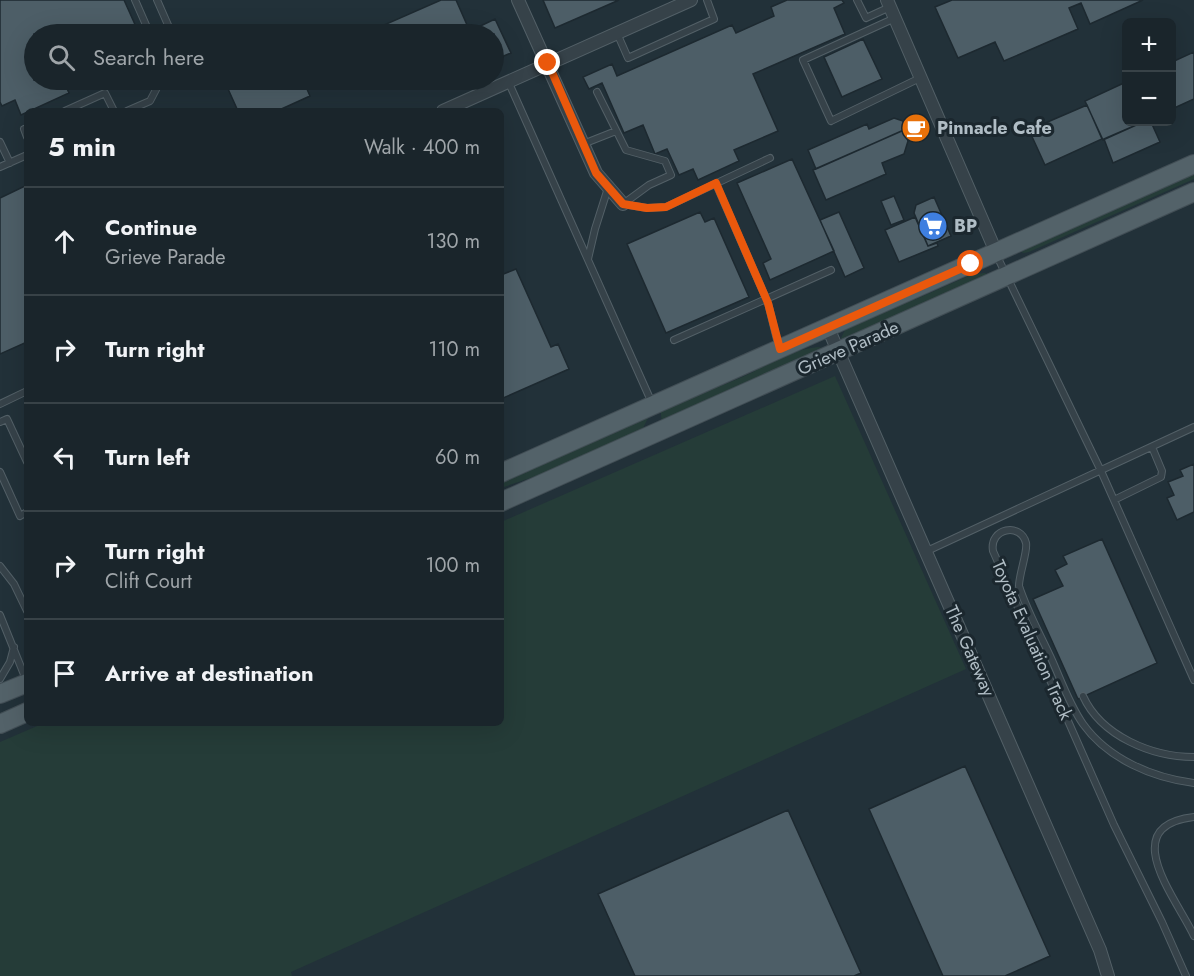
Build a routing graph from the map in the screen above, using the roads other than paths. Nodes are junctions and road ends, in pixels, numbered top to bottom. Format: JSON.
{"nodes":[{"id":1,"x":135,"y":0,"type":"edge"},
{"id":2,"x":157,"y":0,"type":"edge"},
{"id":3,"x":518,"y":0,"type":"edge"},
{"id":4,"x":691,"y":0,"type":"edge"},
{"id":5,"x":707,"y":0,"type":"edge"},
{"id":6,"x":857,"y":0,"type":"edge"},
{"id":7,"x":891,"y":8,"type":"edge"},
{"id":8,"x":146,"y":24,"type":"edge"},
{"id":9,"x":168,"y":24,"type":"edge"},
{"id":10,"x":617,"y":33,"type":"junction"},
{"id":11,"x":548,"y":63,"type":"junction"},
{"id":12,"x":920,"y":77,"type":"junction"},
{"id":13,"x":508,"y":80,"type":"junction"},
{"id":14,"x":504,"y":82,"type":"edge"},
{"id":15,"x":156,"y":90,"type":"edge"},
{"id":16,"x":487,"y":90,"type":"edge"},
{"id":17,"x":597,"y":92,"type":"dead end"},
{"id":18,"x":72,"y":108,"type":"edge"},
{"id":19,"x":112,"y":108,"type":"edge"},
{"id":20,"x":134,"y":108,"type":"edge"},
{"id":21,"x":449,"y":108,"type":"edge"},
{"id":22,"x":616,"y":131,"type":"junction"},
{"id":23,"x":0,"y":142,"type":"edge"},
{"id":24,"x":583,"y":144,"type":"junction"},
{"id":25,"x":24,"y":156,"type":"edge"},
{"id":26,"x":770,"y":158,"type":"dead end"},
{"id":27,"x":10,"y":163,"type":"junction"},
{"id":28,"x":1194,"y":164,"type":"edge"},
{"id":29,"x":0,"y":167,"type":"edge"},
{"id":30,"x":716,"y":183,"type":"junction"},
{"id":31,"x":608,"y":188,"type":"junction"},
{"id":32,"x":1194,"y":192,"type":"edge"},
{"id":33,"x":623,"y":204,"type":"junction"},
{"id":34,"x":996,"y":252,"type":"junction"},
{"id":35,"x":588,"y":260,"type":"junction"},
{"id":36,"x":831,"y":270,"type":"dead end"},
{"id":37,"x":1006,"y":276,"type":"junction"},
{"id":38,"x":766,"y":298,"type":"junction"},
{"id":39,"x":828,"y":328,"type":"junction"},
{"id":40,"x":674,"y":340,"type":"dead end"},
{"id":41,"x":780,"y":349,"type":"junction"},
{"id":42,"x":839,"y":352,"type":"junction"},
{"id":43,"x":24,"y":392,"type":"edge"},
{"id":44,"x":0,"y":404,"type":"edge"},
{"id":45,"x":653,"y":405,"type":"junction"},
{"id":46,"x":0,"y":422,"type":"edge"},
{"id":47,"x":1194,"y":427,"type":"edge"},
{"id":48,"x":1152,"y":447,"type":"junction"},
{"id":49,"x":24,"y":456,"type":"edge"},
{"id":50,"x":1101,"y":471,"type":"junction"},
{"id":51,"x":0,"y":472,"type":"edge"},
{"id":52,"x":504,"y":472,"type":"edge"},
{"id":53,"x":1114,"y":500,"type":"junction"},
{"id":54,"x":504,"y":501,"type":"edge"},
{"id":55,"x":24,"y":514,"type":"edge"},
{"id":56,"x":927,"y":551,"type":"junction"},
{"id":57,"x":0,"y":567,"type":"edge"},
{"id":58,"x":24,"y":605,"type":"edge"},
{"id":59,"x":0,"y":615,"type":"edge"},
{"id":60,"x":14,"y":647,"type":"junction"},
{"id":61,"x":24,"y":675,"type":"edge"},
{"id":62,"x":0,"y":680,"type":"edge"},
{"id":63,"x":1194,"y":680,"type":"edge"},
{"id":64,"x":24,"y":684,"type":"edge"},
{"id":65,"x":0,"y":694,"type":"edge"},
{"id":66,"x":1083,"y":696,"type":"dead end"},
{"id":67,"x":24,"y":713,"type":"edge"},
{"id":68,"x":0,"y":724,"type":"edge"},
{"id":69,"x":1194,"y":757,"type":"edge"},
{"id":70,"x":1194,"y":783,"type":"edge"},
{"id":71,"x":1194,"y":817,"type":"edge"},
{"id":72,"x":1194,"y":936,"type":"edge"},
{"id":73,"x":1108,"y":976,"type":"edge"},
{"id":74,"x":1186,"y":976,"type":"edge"}],
"edges":[{"from":1,"to":8,"type":"lane"},
{"from":2,"to":9,"type":"lane"},
{"from":3,"to":11,"type":"street"},
{"from":4,"to":10,"type":"street"},
{"from":5,"to":10,"type":"lane"},
{"from":6,"to":7,"type":"lane"},
{"from":7,"to":12,"type":"street"},
{"from":7,"to":12,"type":"lane"},
{"from":10,"to":11,"type":"street"},
{"from":11,"to":13,"type":"street"},
{"from":11,"to":24,"type":"street"},
{"from":12,"to":34,"type":"street"},
{"from":13,"to":14,"type":"street"},
{"from":13,"to":35,"type":"lane"},
{"from":15,"to":20,"type":"lane"},
{"from":16,"to":21,"type":"street"},
{"from":17,"to":22,"type":"lane"},
{"from":18,"to":19,"type":"lane"},
{"from":22,"to":24,"type":"lane"},
{"from":22,"to":33,"type":"lane"},
{"from":23,"to":27,"type":"lane"},
{"from":24,"to":31,"type":"street"},
{"from":25,"to":27,"type":"lane"},
{"from":26,"to":30,"type":"lane"},
{"from":27,"to":29,"type":"lane"},
{"from":28,"to":34,"type":"main road","name":"Grieve Parade"},
{"from":30,"to":33,"type":"lane"},
{"from":30,"to":38,"type":"lane"},
{"from":31,"to":33,"type":"street"},
{"from":31,"to":35,"type":"lane"},
{"from":32,"to":37,"type":"main road","name":"Grieve Parade"},
{"from":34,"to":37,"type":"lane"},
{"from":34,"to":39,"type":"main road","name":"Grieve Parade"},
{"from":35,"to":45,"type":"lane"},
{"from":36,"to":38,"type":"lane"},
{"from":37,"to":42,"type":"main road","name":"Grieve Parade"},
{"from":37,"to":50,"type":"lane"},
{"from":38,"to":40,"type":"lane"},
{"from":38,"to":41,"type":"lane"},
{"from":39,"to":41,"type":"main road","name":"Grieve Parade"},
{"from":39,"to":42,"type":"street","name":"The Gateway"},
{"from":41,"to":45,"type":"main road","name":"Grieve Parade"},
{"from":42,"to":54,"type":"main road","name":"Grieve Parade"},
{"from":42,"to":56,"type":"street","name":"The Gateway"},
{"from":43,"to":44,"type":"lane"},
{"from":45,"to":52,"type":"main road","name":"Grieve Parade"},
{"from":46,"to":49,"type":"lane"},
{"from":47,"to":48,"type":"lane"},
{"from":48,"to":50,"type":"lane"},
{"from":48,"to":53,"type":"lane"},
{"from":50,"to":53,"type":"lane"},
{"from":50,"to":56,"type":"lane"},
{"from":51,"to":55,"type":"lane"},
{"from":53,"to":63,"type":"lane"},
{"from":56,"to":73,"type":"street","name":"The Gateway"},
{"from":57,"to":58,"type":"lane"},
{"from":59,"to":60,"type":"lane"},
{"from":60,"to":61,"type":"lane"},
{"from":60,"to":62,"type":"lane"},
{"from":64,"to":65,"type":"main road"},
{"from":66,"to":69,"type":"lane"},
{"from":67,"to":68,"type":"main road"},
{"from":70,"to":74,"type":"lane","name":"Toyota Evaluation Track"},
{"from":71,"to":72,"type":"lane"}]}
